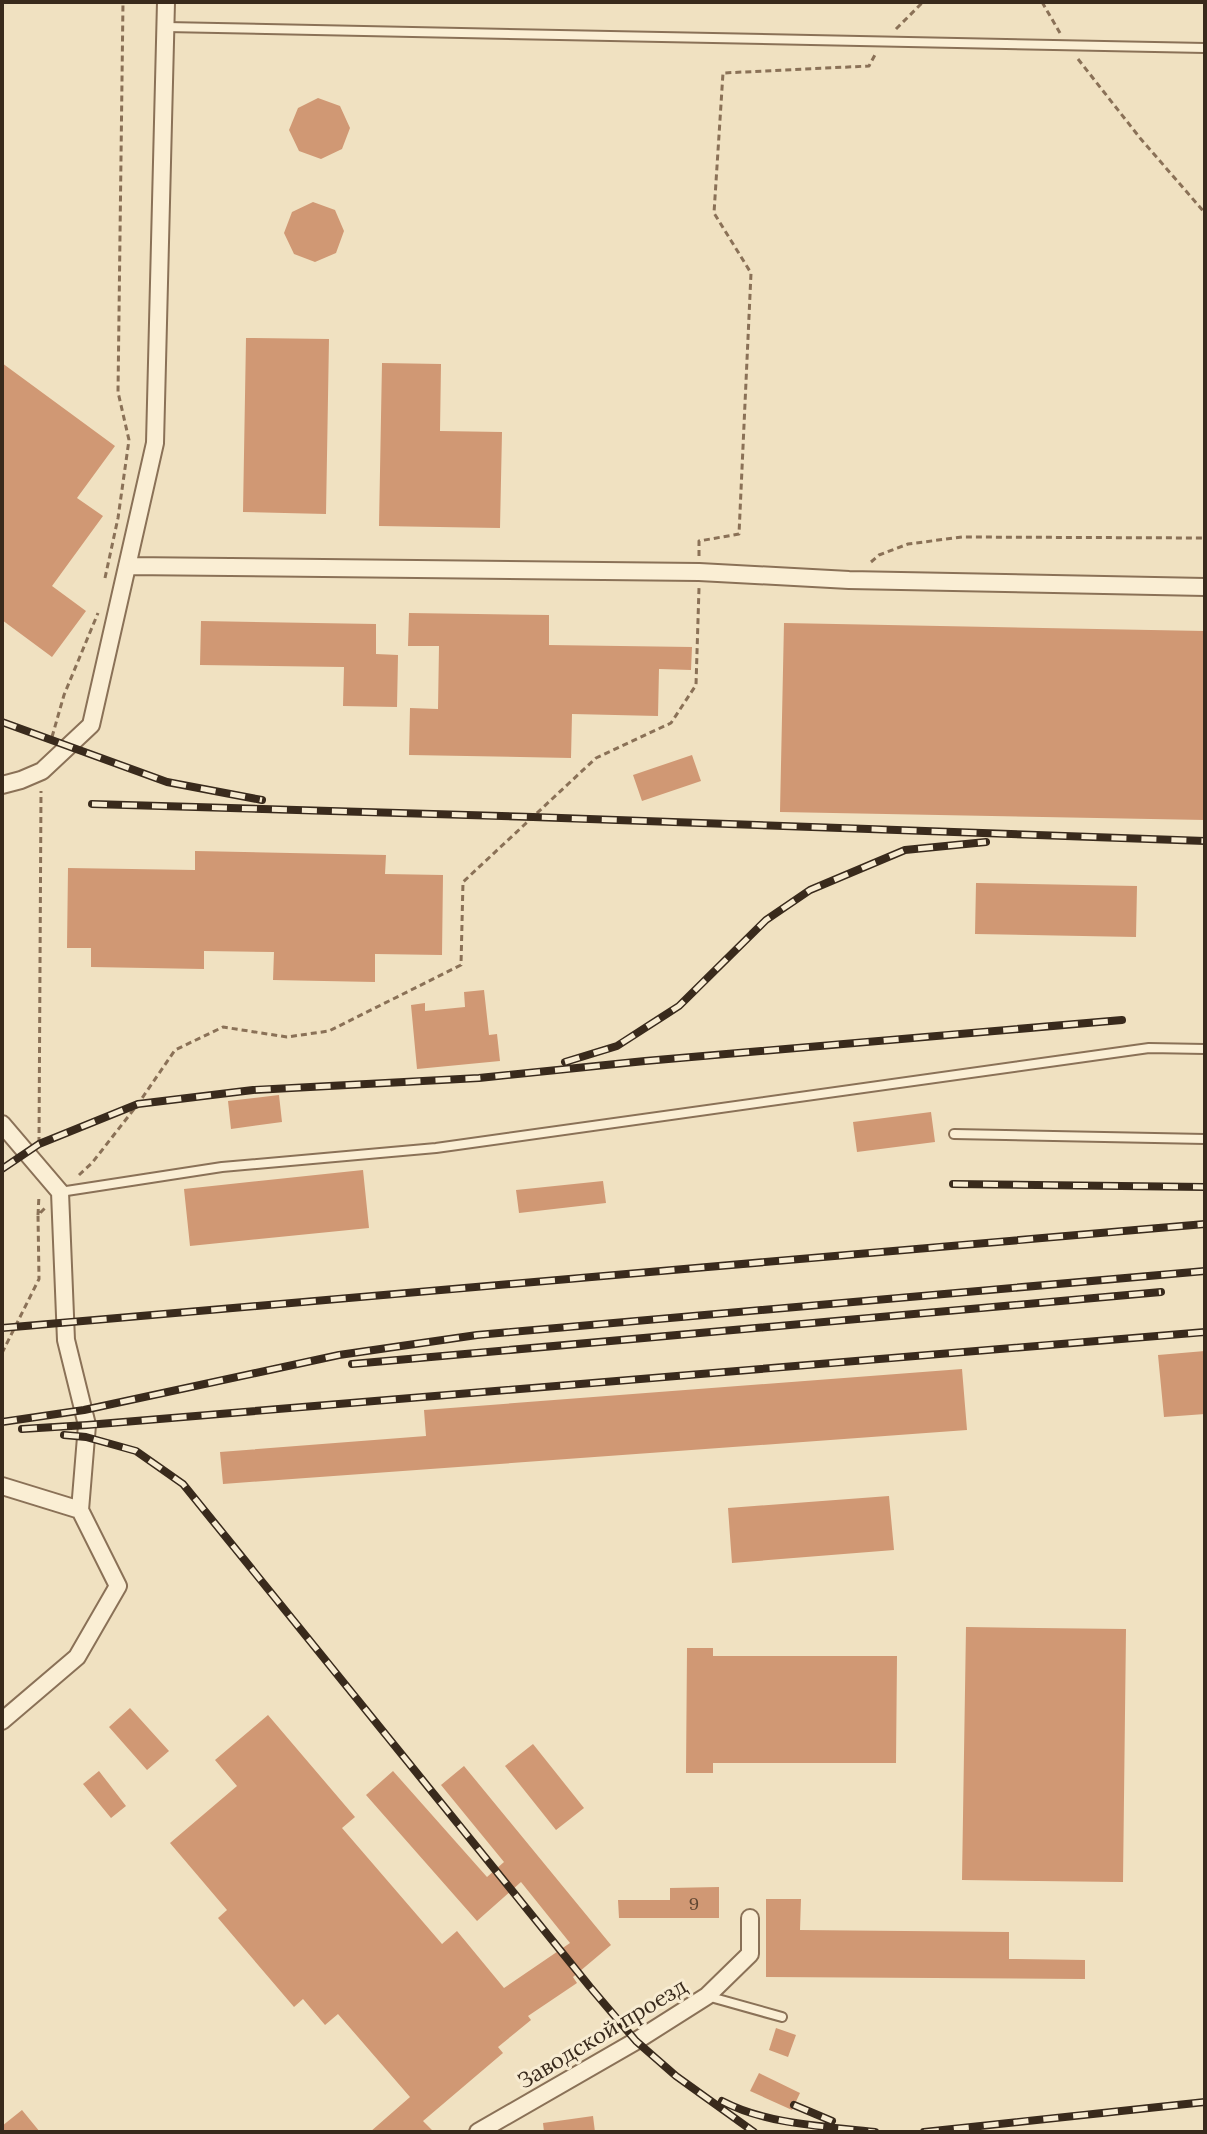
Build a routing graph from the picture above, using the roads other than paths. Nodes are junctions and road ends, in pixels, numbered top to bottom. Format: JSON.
{"nodes":[{"id":1,"x":166,"y":2,"type":"edge"},
{"id":2,"x":166,"y":27,"type":"junction"},
{"id":3,"x":1205,"y":48,"type":"edge"},
{"id":4,"x":127,"y":566,"type":"junction"},
{"id":5,"x":1205,"y":587,"type":"edge"},
{"id":6,"x":2,"y":785,"type":"edge"},
{"id":7,"x":1205,"y":1049,"type":"edge"},
{"id":8,"x":2,"y":1124,"type":"edge"},
{"id":9,"x":954,"y":1134,"type":"dead end"},
{"id":10,"x":1205,"y":1139,"type":"edge"},
{"id":11,"x":60,"y":1192,"type":"junction"},
{"id":12,"x":2,"y":1486,"type":"edge"},
{"id":13,"x":80,"y":1510,"type":"junction"},
{"id":14,"x":2,"y":1721,"type":"edge"},
{"id":15,"x":750,"y":1918,"type":"dead end"},
{"id":16,"x":707,"y":1996,"type":"junction"},
{"id":17,"x":782,"y":2017,"type":"dead end"},
{"id":18,"x":478,"y":2132,"type":"edge"}],
"edges":[{"from":1,"to":2,"type":"street"},
{"from":2,"to":3,"type":"lane"},
{"from":2,"to":4,"type":"street"},
{"from":4,"to":5,"type":"street"},
{"from":4,"to":6,"type":"street"},
{"from":7,"to":11,"type":"lane"},
{"from":8,"to":11,"type":"street"},
{"from":9,"to":10,"type":"lane"},
{"from":11,"to":13,"type":"street"},
{"from":12,"to":13,"type":"street"},
{"from":13,"to":14,"type":"street"},
{"from":15,"to":16,"type":"street","name":"Заводской проезд"},
{"from":16,"to":17,"type":"lane"},
{"from":16,"to":18,"type":"street","name":"Заводской проезд"}]}
